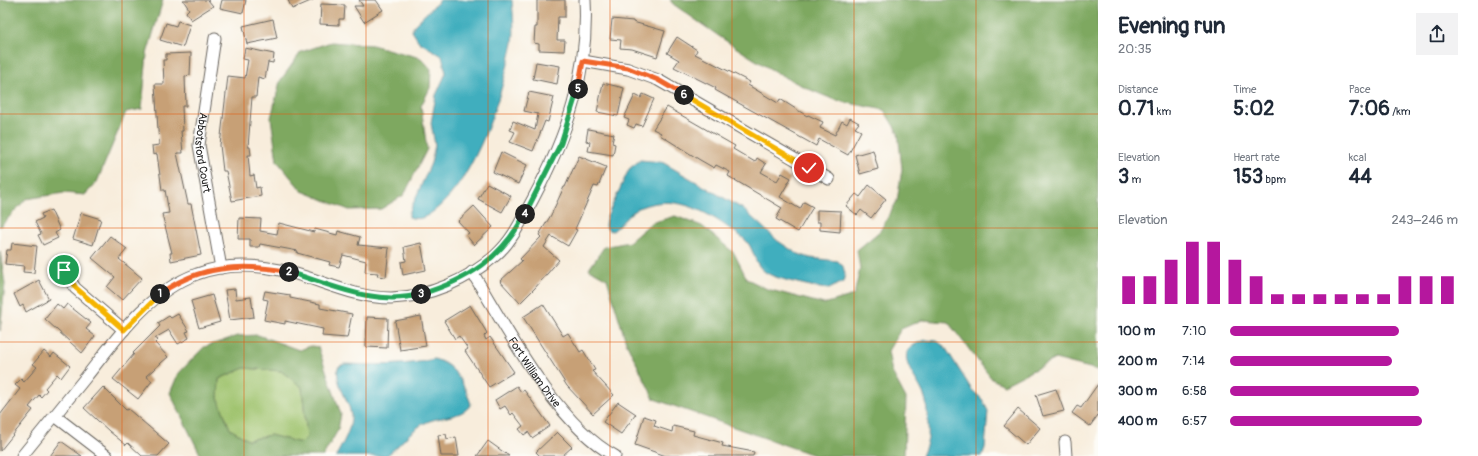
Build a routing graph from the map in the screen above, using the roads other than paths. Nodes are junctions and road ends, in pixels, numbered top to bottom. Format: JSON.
{"nodes":[{"id":1,"x":585,"y":0,"type":"edge"},
{"id":2,"x":216,"y":38,"type":"dead end"},
{"id":3,"x":583,"y":61,"type":"junction"},
{"id":4,"x":829,"y":179,"type":"dead end"},
{"id":5,"x":221,"y":268,"type":"junction"},
{"id":6,"x":64,"y":270,"type":"dead end"},
{"id":7,"x":472,"y":272,"type":"junction"},
{"id":8,"x":124,"y":330,"type":"junction"},
{"id":9,"x":55,"y":416,"type":"junction"},
{"id":10,"x":1065,"y":442,"type":"dead end"},
{"id":11,"x":22,"y":456,"type":"edge"},
{"id":12,"x":107,"y":456,"type":"edge"},
{"id":13,"x":615,"y":456,"type":"edge"},
{"id":14,"x":1066,"y":456,"type":"edge"}],
"edges":[{"from":1,"to":3,"type":"street"},
{"from":2,"to":5,"type":"street","name":"Abbotsford Court"},
{"from":3,"to":4,"type":"street"},
{"from":3,"to":7,"type":"street"},
{"from":5,"to":7,"type":"street"},
{"from":5,"to":8,"type":"street"},
{"from":6,"to":8,"type":"street"},
{"from":7,"to":13,"type":"street","name":"Fort William Drive"},
{"from":8,"to":9,"type":"street"},
{"from":9,"to":11,"type":"street"},
{"from":9,"to":12,"type":"street"},
{"from":10,"to":14,"type":"street"}]}
